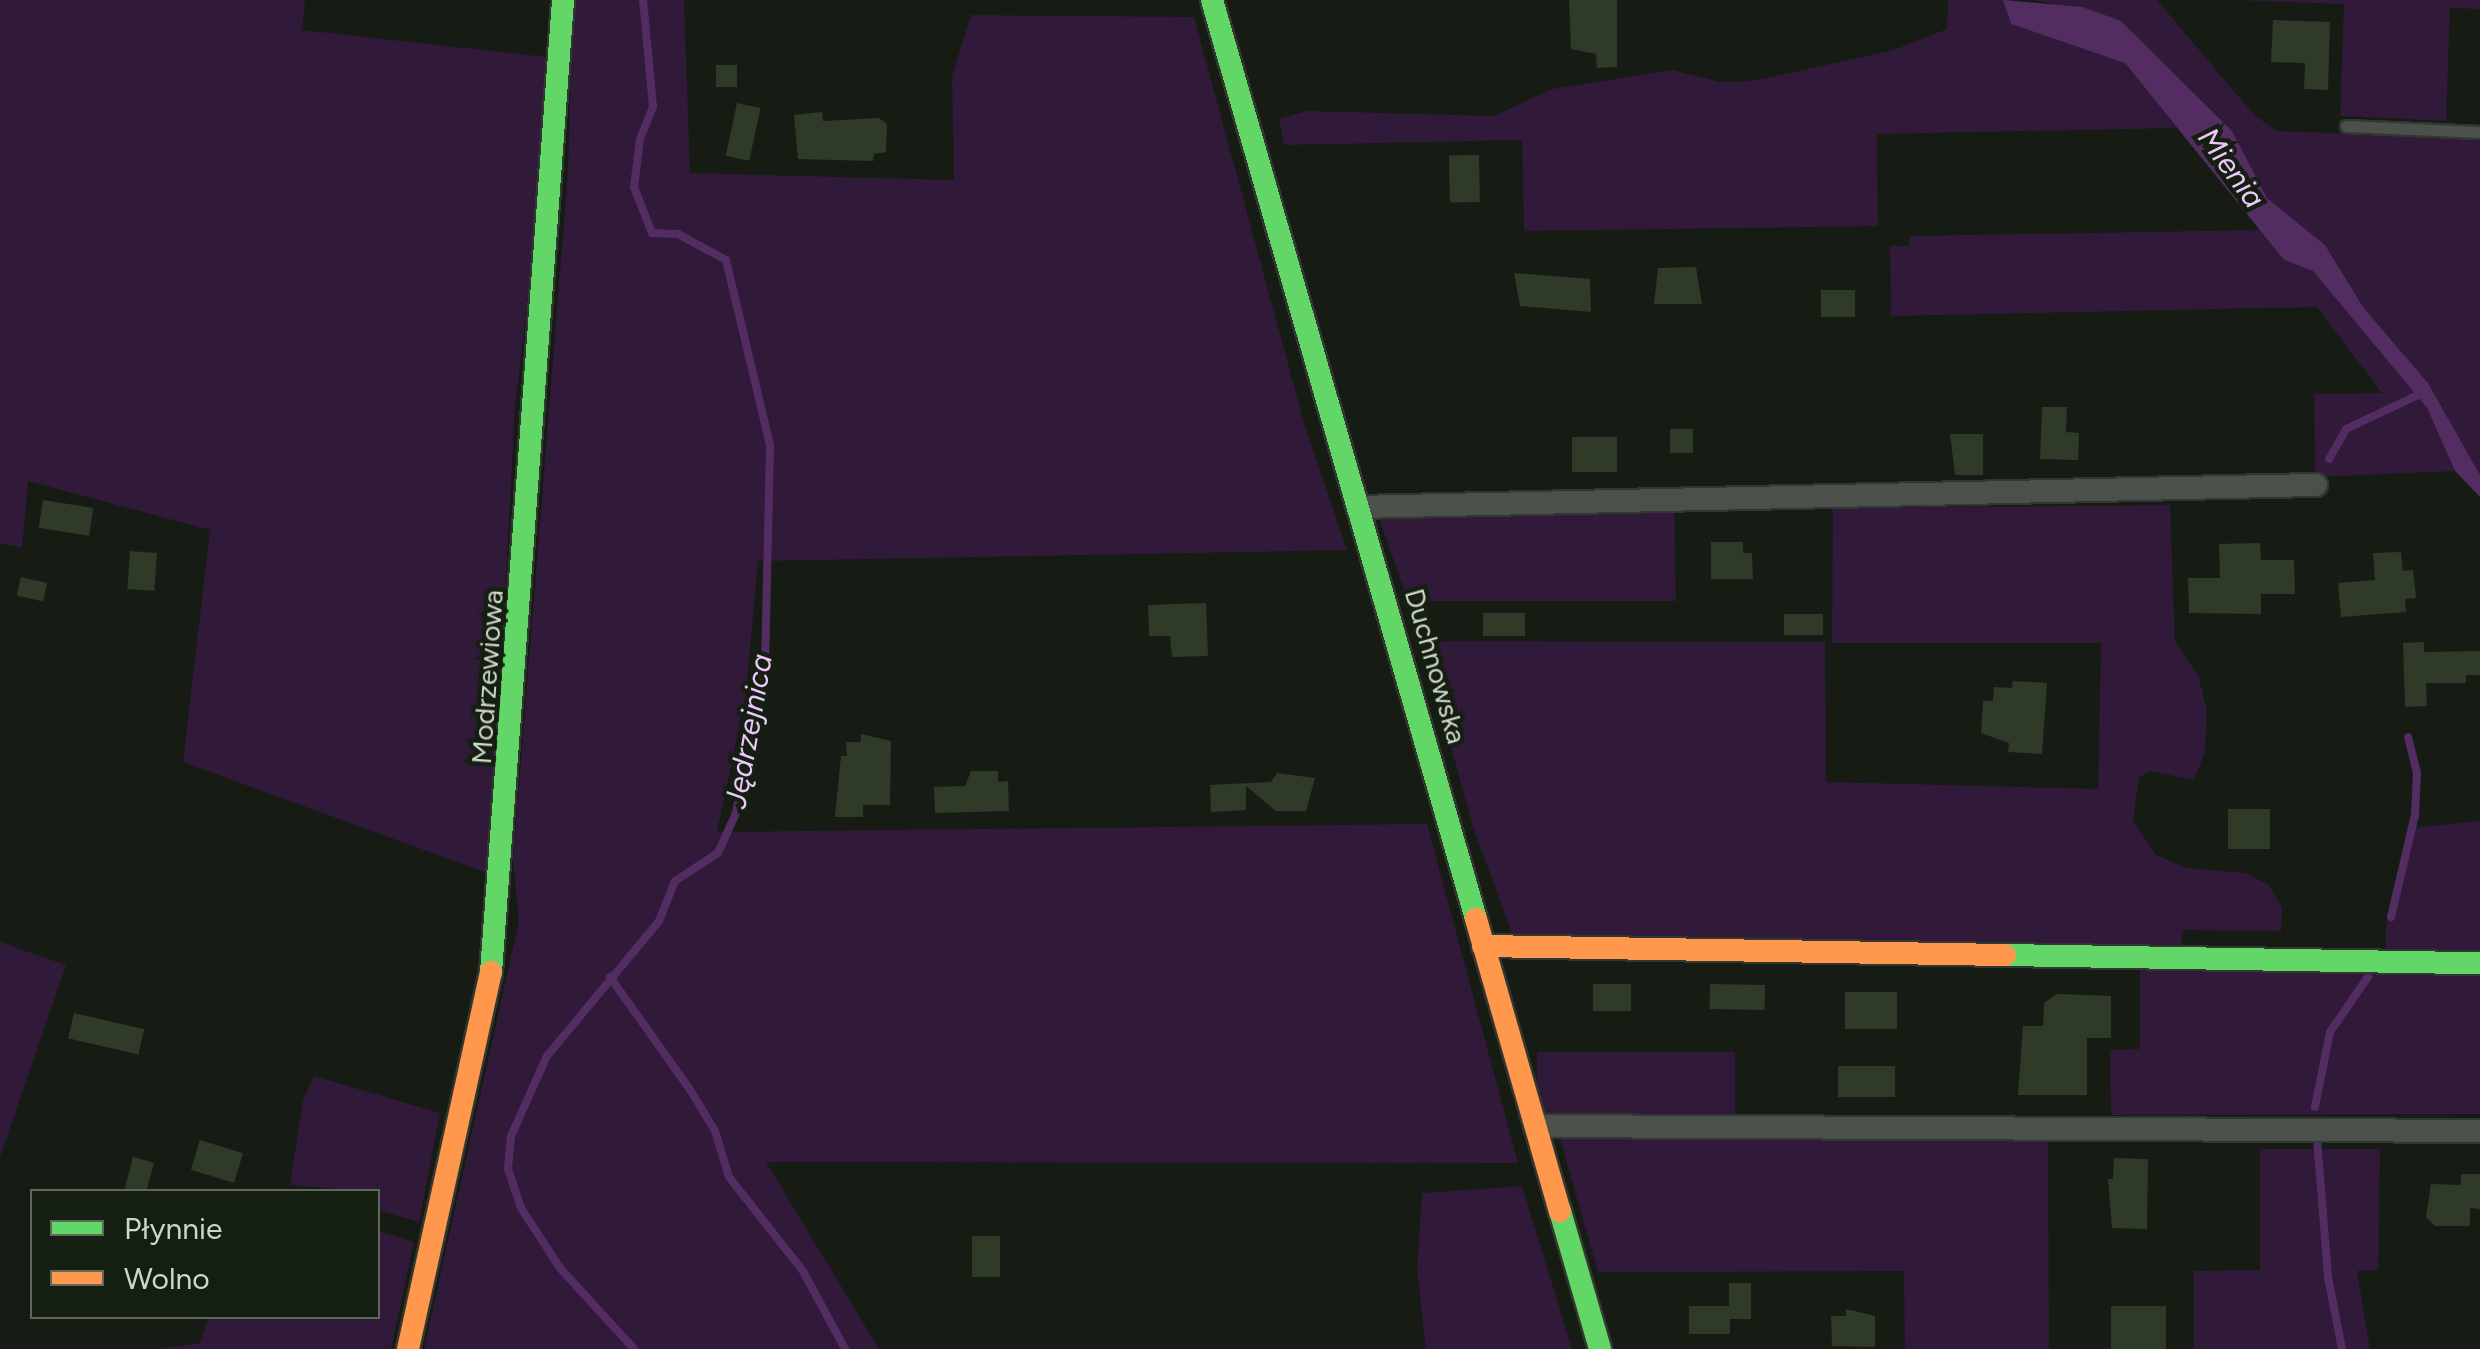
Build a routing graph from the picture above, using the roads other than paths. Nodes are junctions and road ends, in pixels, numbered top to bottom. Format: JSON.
{"nodes":[{"id":1,"x":562,"y":0,"type":"edge"},
{"id":2,"x":1212,"y":0,"type":"edge"},
{"id":3,"x":2346,"y":126,"type":"dead end"},
{"id":4,"x":2480,"y":132,"type":"edge"},
{"id":5,"x":2316,"y":485,"type":"dead end"},
{"id":6,"x":1358,"y":508,"type":"junction"},
{"id":7,"x":1483,"y":946,"type":"junction"},
{"id":8,"x":2480,"y":962,"type":"edge"},
{"id":9,"x":1535,"y":1126,"type":"junction"},
{"id":10,"x":2480,"y":1131,"type":"edge"},
{"id":11,"x":408,"y":1349,"type":"edge"},
{"id":12,"x":1600,"y":1349,"type":"edge"}],
"edges":[{"from":1,"to":11,"type":"street","name":"Modrzewiowa"},
{"from":2,"to":6,"type":"street","name":"Duchnowska"},
{"from":3,"to":4,"type":"lane"},
{"from":5,"to":6,"type":"street"},
{"from":6,"to":7,"type":"street","name":"Duchnowska"},
{"from":7,"to":8,"type":"street"},
{"from":7,"to":9,"type":"street","name":"Duchnowska"},
{"from":9,"to":10,"type":"street"},
{"from":9,"to":12,"type":"street","name":"Duchnowska"}]}
